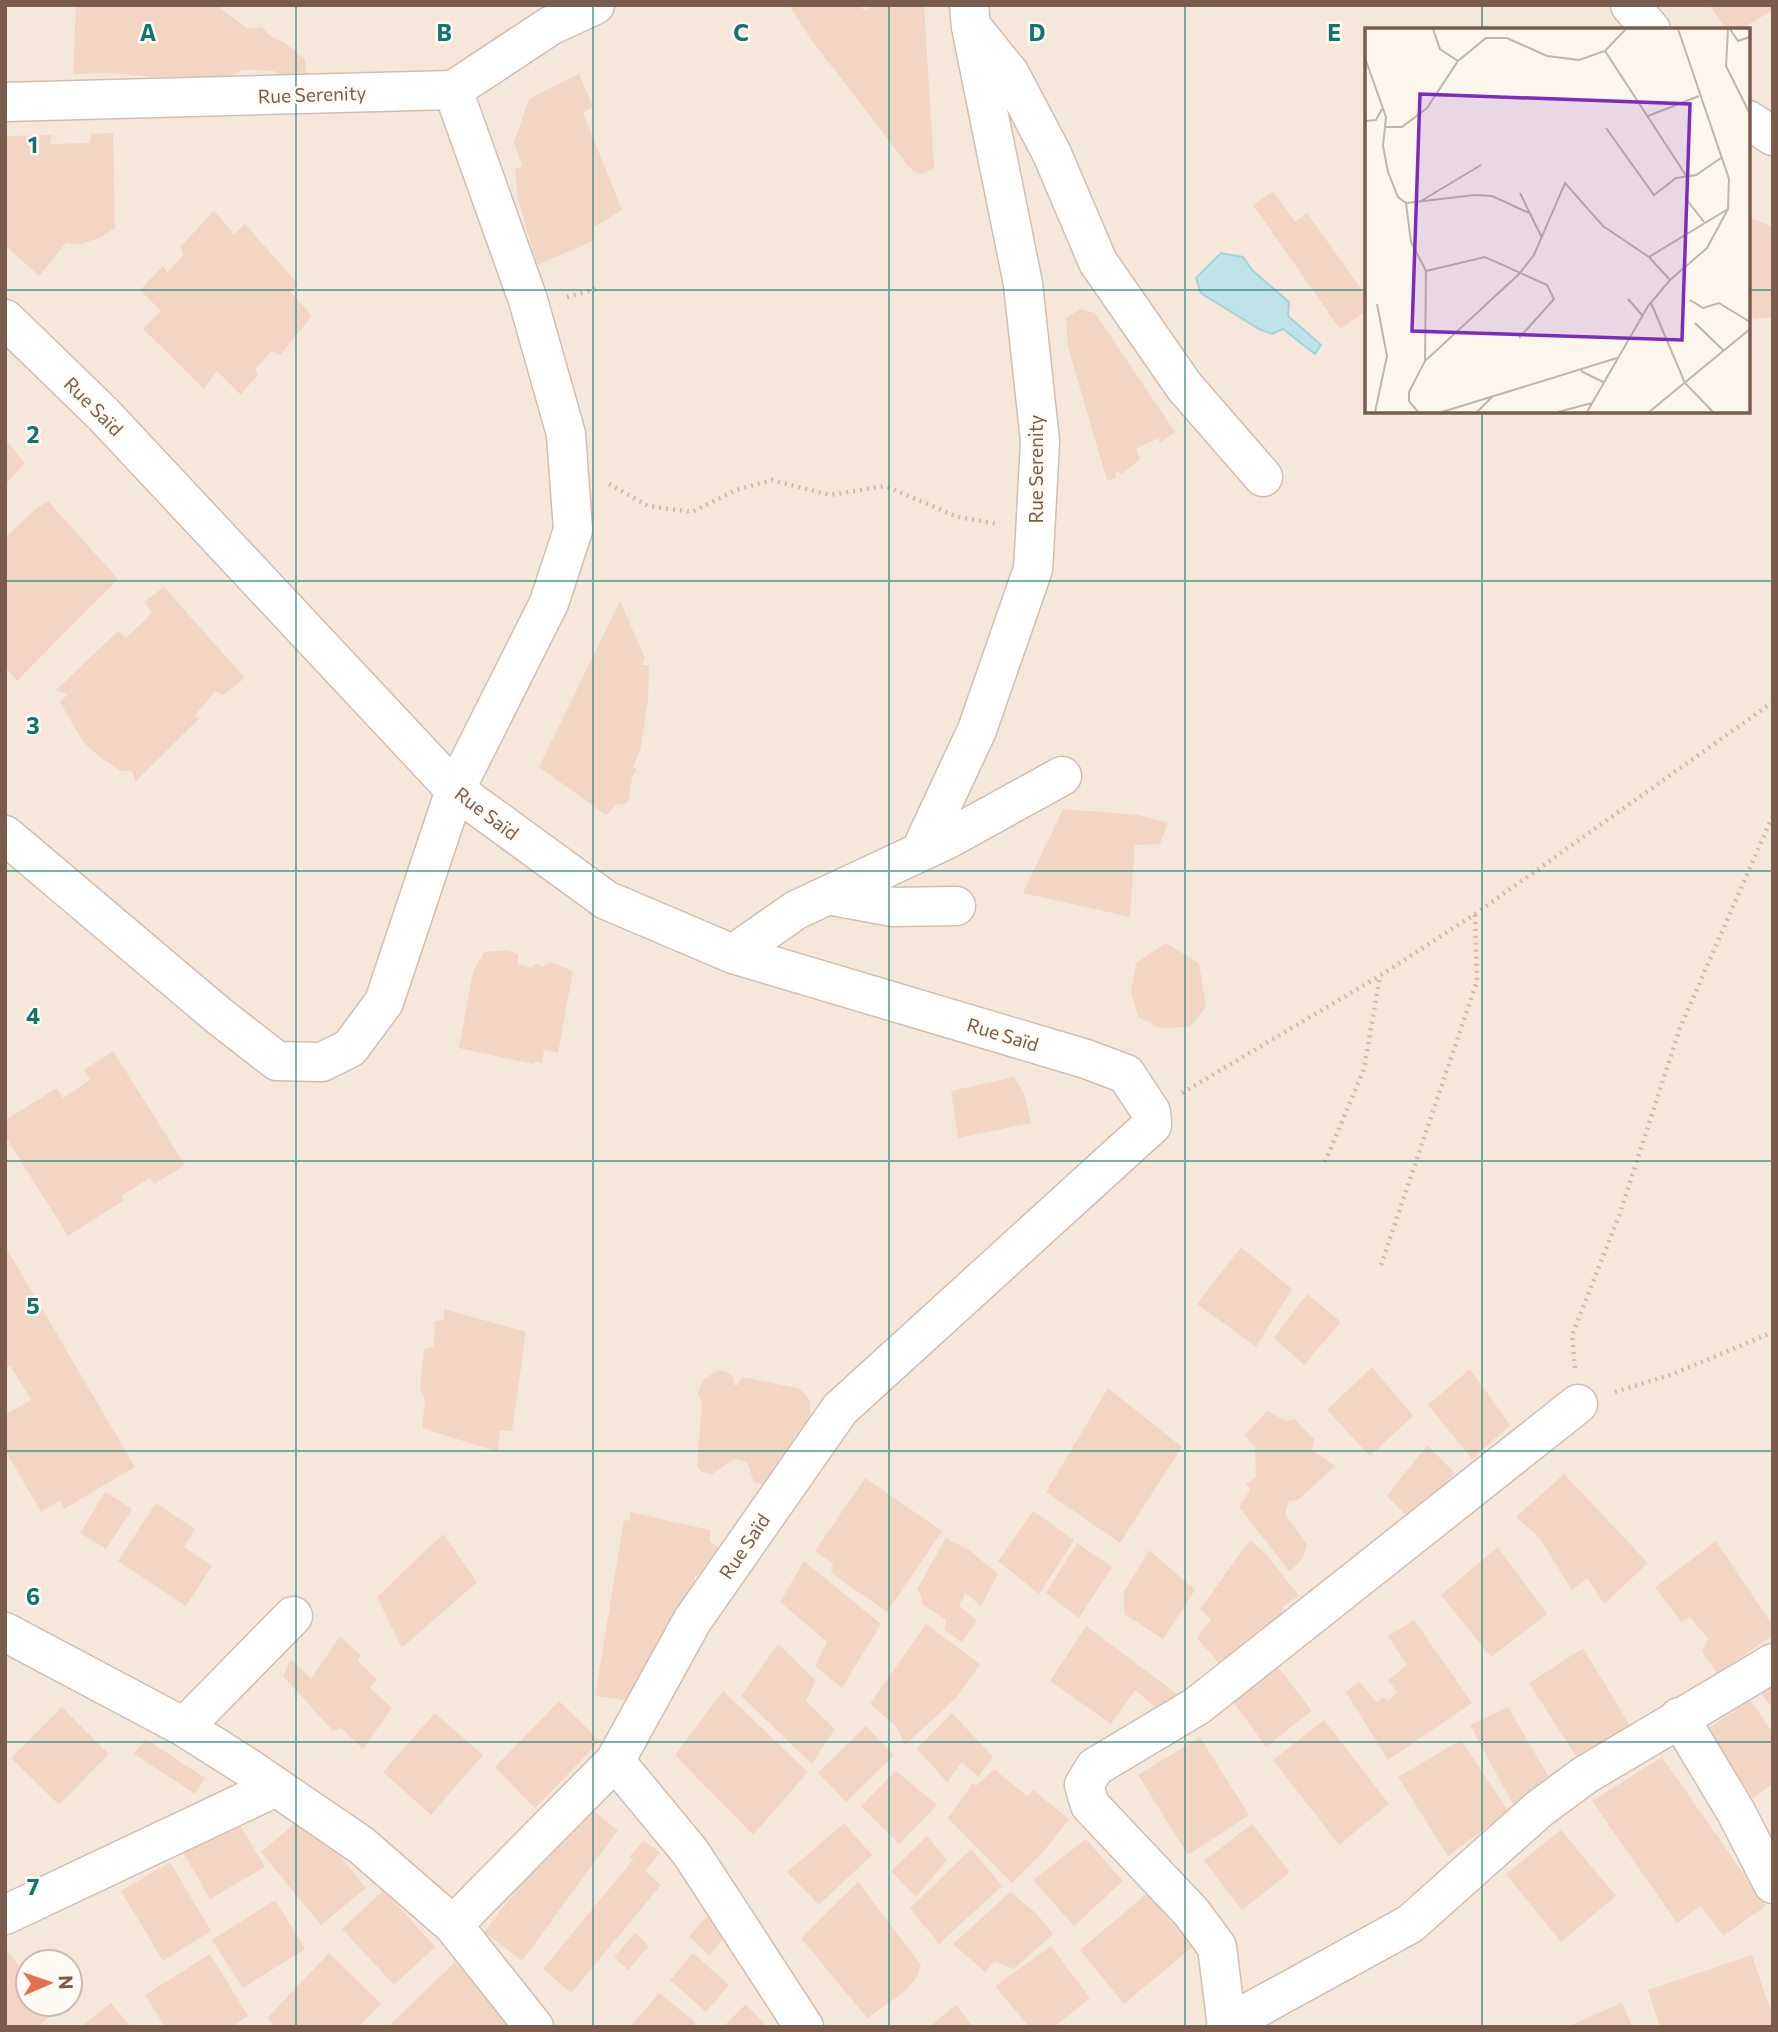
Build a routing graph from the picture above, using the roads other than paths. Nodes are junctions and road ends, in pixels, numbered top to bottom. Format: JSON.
{"nodes":[{"id":1,"x":595,"y":5,"type":"edge"},
{"id":2,"x":1630,"y":5,"type":"edge"},
{"id":3,"x":970,"y":16,"type":"edge"},
{"id":4,"x":1649,"y":28,"type":"edge"},
{"id":5,"x":453,"y":90,"type":"junction"},
{"id":6,"x":5,"y":102,"type":"edge"},
{"id":7,"x":1750,"y":121,"type":"edge"},
{"id":8,"x":1773,"y":136,"type":"edge"},
{"id":9,"x":5,"y":319,"type":"edge"},
{"id":10,"x":1263,"y":477,"type":"dead end"},
{"id":11,"x":1062,"y":776,"type":"dead end"},
{"id":12,"x":455,"y":790,"type":"junction"},
{"id":13,"x":5,"y":835,"type":"edge"},
{"id":14,"x":920,"y":852,"type":"junction"},
{"id":15,"x":828,"y":895,"type":"junction"},
{"id":16,"x":956,"y":906,"type":"dead end"},
{"id":17,"x":733,"y":954,"type":"junction"},
{"id":18,"x":1578,"y":1404,"type":"road end"},
{"id":19,"x":293,"y":1616,"type":"dead end"},
{"id":20,"x":5,"y":1632,"type":"edge"},
{"id":21,"x":1773,"y":1663,"type":"edge"},
{"id":22,"x":1679,"y":1717,"type":"junction"},
{"id":23,"x":184,"y":1727,"type":"junction"},
{"id":24,"x":615,"y":1762,"type":"junction"},
{"id":25,"x":276,"y":1787,"type":"junction"},
{"id":26,"x":1773,"y":1884,"type":"edge"},
{"id":27,"x":5,"y":1916,"type":"edge"},
{"id":28,"x":453,"y":1925,"type":"junction"},
{"id":29,"x":1226,"y":2026,"type":"edge"},
{"id":30,"x":534,"y":2027,"type":"edge"},
{"id":31,"x":804,"y":2027,"type":"edge"}],
"edges":[{"from":1,"to":5,"type":"street"},
{"from":2,"to":4,"type":"street"},
{"from":3,"to":10,"type":"street","name":"Rue Serenity"},
{"from":3,"to":14,"type":"street","name":"Rue Serenity"},
{"from":5,"to":6,"type":"street","name":"Rue Serenity"},
{"from":5,"to":12,"type":"street"},
{"from":7,"to":8,"type":"street"},
{"from":9,"to":12,"type":"street","name":"Rue Saïd"},
{"from":11,"to":14,"type":"street"},
{"from":12,"to":13,"type":"street"},
{"from":12,"to":17,"type":"street","name":"Rue Saïd"},
{"from":14,"to":15,"type":"street"},
{"from":15,"to":16,"type":"street"},
{"from":15,"to":17,"type":"street"},
{"from":17,"to":24,"type":"street","name":"Rue Saïd"},
{"from":18,"to":29,"type":"street"},
{"from":19,"to":23,"type":"street"},
{"from":20,"to":23,"type":"street"},
{"from":21,"to":22,"type":"street"},
{"from":22,"to":26,"type":"street"},
{"from":22,"to":29,"type":"street"},
{"from":23,"to":25,"type":"street"},
{"from":24,"to":28,"type":"street","name":"Rue Saïd"},
{"from":24,"to":31,"type":"street"},
{"from":25,"to":27,"type":"street"},
{"from":25,"to":28,"type":"street"},
{"from":28,"to":30,"type":"street"}]}
